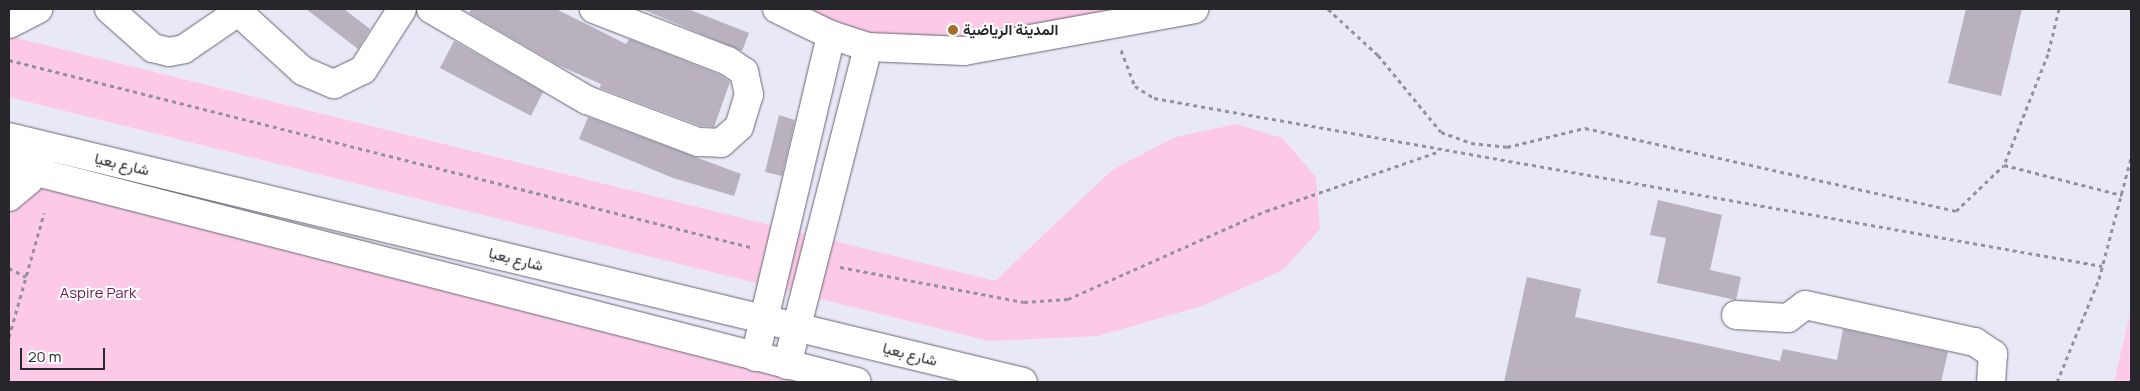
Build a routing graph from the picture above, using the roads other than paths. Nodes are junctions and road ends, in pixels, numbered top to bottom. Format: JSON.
{"nodes":[{"id":1,"x":38,"y":9,"type":"edge"},
{"id":2,"x":109,"y":9,"type":"edge"},
{"id":3,"x":402,"y":9,"type":"edge"},
{"id":4,"x":430,"y":9,"type":"edge"},
{"id":5,"x":594,"y":9,"type":"edge"},
{"id":6,"x":776,"y":9,"type":"edge"},
{"id":7,"x":1194,"y":9,"type":"edge"},
{"id":8,"x":236,"y":10,"type":"edge"},
{"id":9,"x":9,"y":24,"type":"edge"},
{"id":10,"x":831,"y":35,"type":"junction"},
{"id":11,"x":868,"y":46,"type":"junction"},
{"id":12,"x":9,"y":137,"type":"edge"},
{"id":13,"x":43,"y":145,"type":"junction"},
{"id":14,"x":9,"y":165,"type":"edge"},
{"id":15,"x":35,"y":171,"type":"junction"},
{"id":16,"x":9,"y":196,"type":"edge"},
{"id":17,"x":357,"y":220,"type":"junction"},
{"id":18,"x":348,"y":252,"type":"junction"},
{"id":19,"x":1736,"y":315,"type":"dead end"},
{"id":20,"x":764,"y":318,"type":"junction"},
{"id":21,"x":797,"y":326,"type":"junction"},
{"id":22,"x":755,"y":357,"type":"junction"},
{"id":23,"x":787,"y":365,"type":"junction"},
{"id":24,"x":857,"y":382,"type":"edge"},
{"id":25,"x":1023,"y":382,"type":"edge"},
{"id":26,"x":1991,"y":382,"type":"edge"}],
"edges":[{"from":1,"to":9,"type":"street"},
{"from":2,"to":8,"type":"street"},
{"from":3,"to":8,"type":"street"},
{"from":4,"to":5,"type":"street"},
{"from":6,"to":10,"type":"street"},
{"from":7,"to":11,"type":"street"},
{"from":10,"to":11,"type":"street"},
{"from":10,"to":20,"type":"street"},
{"from":11,"to":21,"type":"street"},
{"from":12,"to":13,"type":"street","name":"شارع بعيا"},
{"from":13,"to":15,"type":"street"},
{"from":13,"to":17,"type":"street","name":"شارع بعيا"},
{"from":14,"to":15,"type":"street","name":"شارع بعيا"},
{"from":15,"to":16,"type":"street"},
{"from":15,"to":18,"type":"street","name":"شارع بعيا"},
{"from":17,"to":18,"type":"street"},
{"from":17,"to":20,"type":"street","name":"شارع بعيا"},
{"from":18,"to":22,"type":"street","name":"شارع بعيا"},
{"from":19,"to":26,"type":"street"},
{"from":20,"to":21,"type":"street","name":"شارع بعيا"},
{"from":20,"to":22,"type":"street"},
{"from":21,"to":23,"type":"street"},
{"from":21,"to":25,"type":"street","name":"شارع بعيا"},
{"from":22,"to":23,"type":"street","name":"شارع بعيا"},
{"from":23,"to":24,"type":"street","name":"شارع بعيا"}]}
